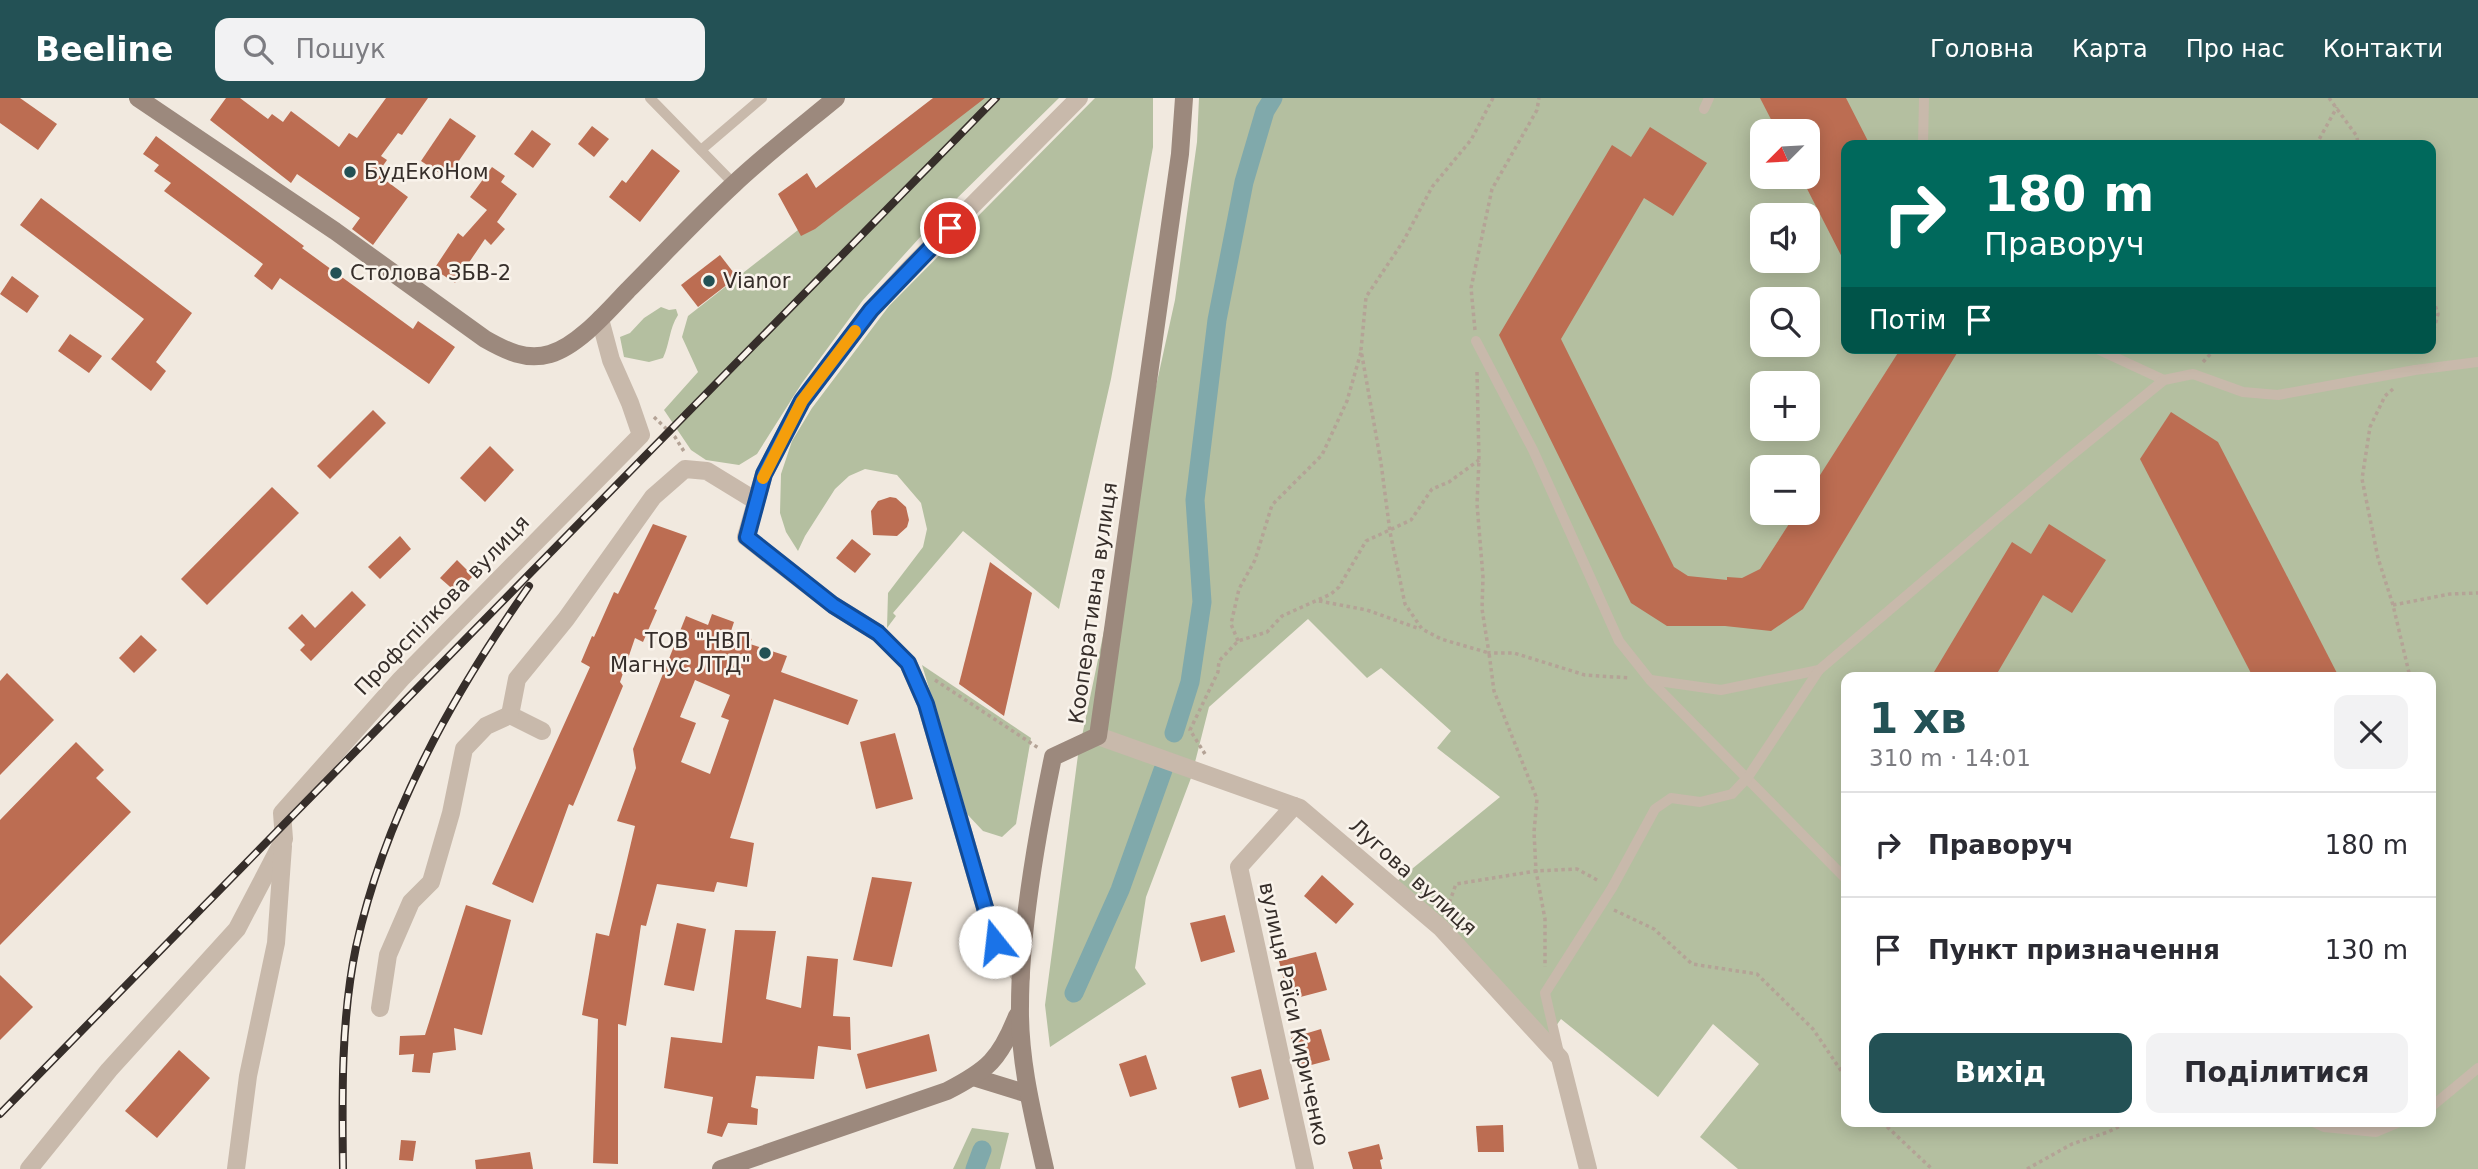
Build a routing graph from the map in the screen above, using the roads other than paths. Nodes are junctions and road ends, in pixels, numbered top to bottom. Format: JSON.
{"nodes":[{"id":1,"x":138,"y":98,"type":"edge"},
{"id":2,"x":650,"y":98,"type":"edge"},
{"id":3,"x":762,"y":98,"type":"edge"},
{"id":4,"x":836,"y":98,"type":"edge"},
{"id":5,"x":1079,"y":98,"type":"edge"},
{"id":6,"x":1184,"y":98,"type":"edge"},
{"id":7,"x":1709,"y":98,"type":"edge"},
{"id":8,"x":1924,"y":98,"type":"edge"},
{"id":9,"x":817,"y":107,"type":"edge"},
{"id":10,"x":1704,"y":108,"type":"dead end"},
{"id":11,"x":1923,"y":140,"type":"edge"},
{"id":12,"x":701,"y":149,"type":"junction"},
{"id":13,"x":734,"y":184,"type":"junction"},
{"id":14,"x":600,"y":319,"type":"junction"},
{"id":15,"x":1476,"y":341,"type":"dead end"},
{"id":16,"x":2108,"y":354,"type":"edge"},
{"id":17,"x":2478,"y":362,"type":"edge"},
{"id":18,"x":2164,"y":380,"type":"junction"},
{"id":19,"x":756,"y":501,"type":"junction"},
{"id":20,"x":1819,"y":670,"type":"junction"},
{"id":21,"x":1650,"y":680,"type":"junction"},
{"id":22,"x":510,"y":715,"type":"junction"},
{"id":23,"x":542,"y":731,"type":"dead end"},
{"id":24,"x":1098,"y":736,"type":"junction"},
{"id":25,"x":1748,"y":777,"type":"junction"},
{"id":26,"x":1294,"y":806,"type":"junction"},
{"id":27,"x":284,"y":839,"type":"junction"},
{"id":28,"x":1841,"y":874,"type":"edge"},
{"id":29,"x":1021,"y":977,"type":"junction"},
{"id":30,"x":1020,"y":1007,"type":"junction"},
{"id":31,"x":380,"y":1008,"type":"dead end"},
{"id":32,"x":1560,"y":1058,"type":"junction"},
{"id":33,"x":2478,"y":1068,"type":"edge"},
{"id":34,"x":974,"y":1077,"type":"junction"},
{"id":35,"x":1028,"y":1094,"type":"junction"},
{"id":36,"x":2436,"y":1103,"type":"edge"},
{"id":37,"x":2324,"y":1127,"type":"edge"},
{"id":38,"x":2388,"y":1127,"type":"edge"},
{"id":39,"x":29,"y":1169,"type":"edge"},
{"id":40,"x":236,"y":1169,"type":"edge"},
{"id":41,"x":721,"y":1169,"type":"edge"},
{"id":42,"x":1045,"y":1169,"type":"edge"},
{"id":43,"x":1305,"y":1169,"type":"edge"},
{"id":44,"x":1588,"y":1169,"type":"edge"}],
"edges":[{"from":1,"to":14,"type":"street"},
{"from":2,"to":12,"type":"lane"},
{"from":3,"to":12,"type":"lane"},
{"from":4,"to":9,"type":"street"},
{"from":5,"to":19,"type":"street"},
{"from":6,"to":24,"type":"street","name":"Кооперативна вулиця"},
{"from":7,"to":10,"type":"lane"},
{"from":8,"to":11,"type":"lane"},
{"from":9,"to":13,"type":"street"},
{"from":12,"to":13,"type":"lane"},
{"from":13,"to":14,"type":"street"},
{"from":14,"to":27,"type":"street","name":"Профспілкова вулиця"},
{"from":15,"to":21,"type":"lane"},
{"from":16,"to":18,"type":"lane"},
{"from":17,"to":18,"type":"lane"},
{"from":18,"to":20,"type":"lane"},
{"from":19,"to":22,"type":"street"},
{"from":19,"to":29,"type":"street"},
{"from":20,"to":21,"type":"lane"},
{"from":20,"to":25,"type":"lane"},
{"from":21,"to":25,"type":"lane"},
{"from":22,"to":23,"type":"street"},
{"from":22,"to":31,"type":"street"},
{"from":24,"to":26,"type":"street","name":"Лугова вулиця"},
{"from":24,"to":29,"type":"street","name":"Кооперативна вулиця"},
{"from":25,"to":28,"type":"lane"},
{"from":25,"to":32,"type":"lane"},
{"from":26,"to":32,"type":"street","name":"Лугова вулиця"},
{"from":26,"to":43,"type":"street","name":"вулиця Раїси Кириченко"},
{"from":27,"to":39,"type":"street","name":"Профспілкова вулиця"},
{"from":27,"to":40,"type":"street"},
{"from":29,"to":30,"type":"street"},
{"from":30,"to":34,"type":"street"},
{"from":30,"to":35,"type":"street"},
{"from":32,"to":44,"type":"street","name":"Лугова вулиця"},
{"from":33,"to":36,"type":"lane"},
{"from":34,"to":35,"type":"street"},
{"from":34,"to":41,"type":"street"},
{"from":35,"to":42,"type":"street"},
{"from":37,"to":38,"type":"lane"}]}
